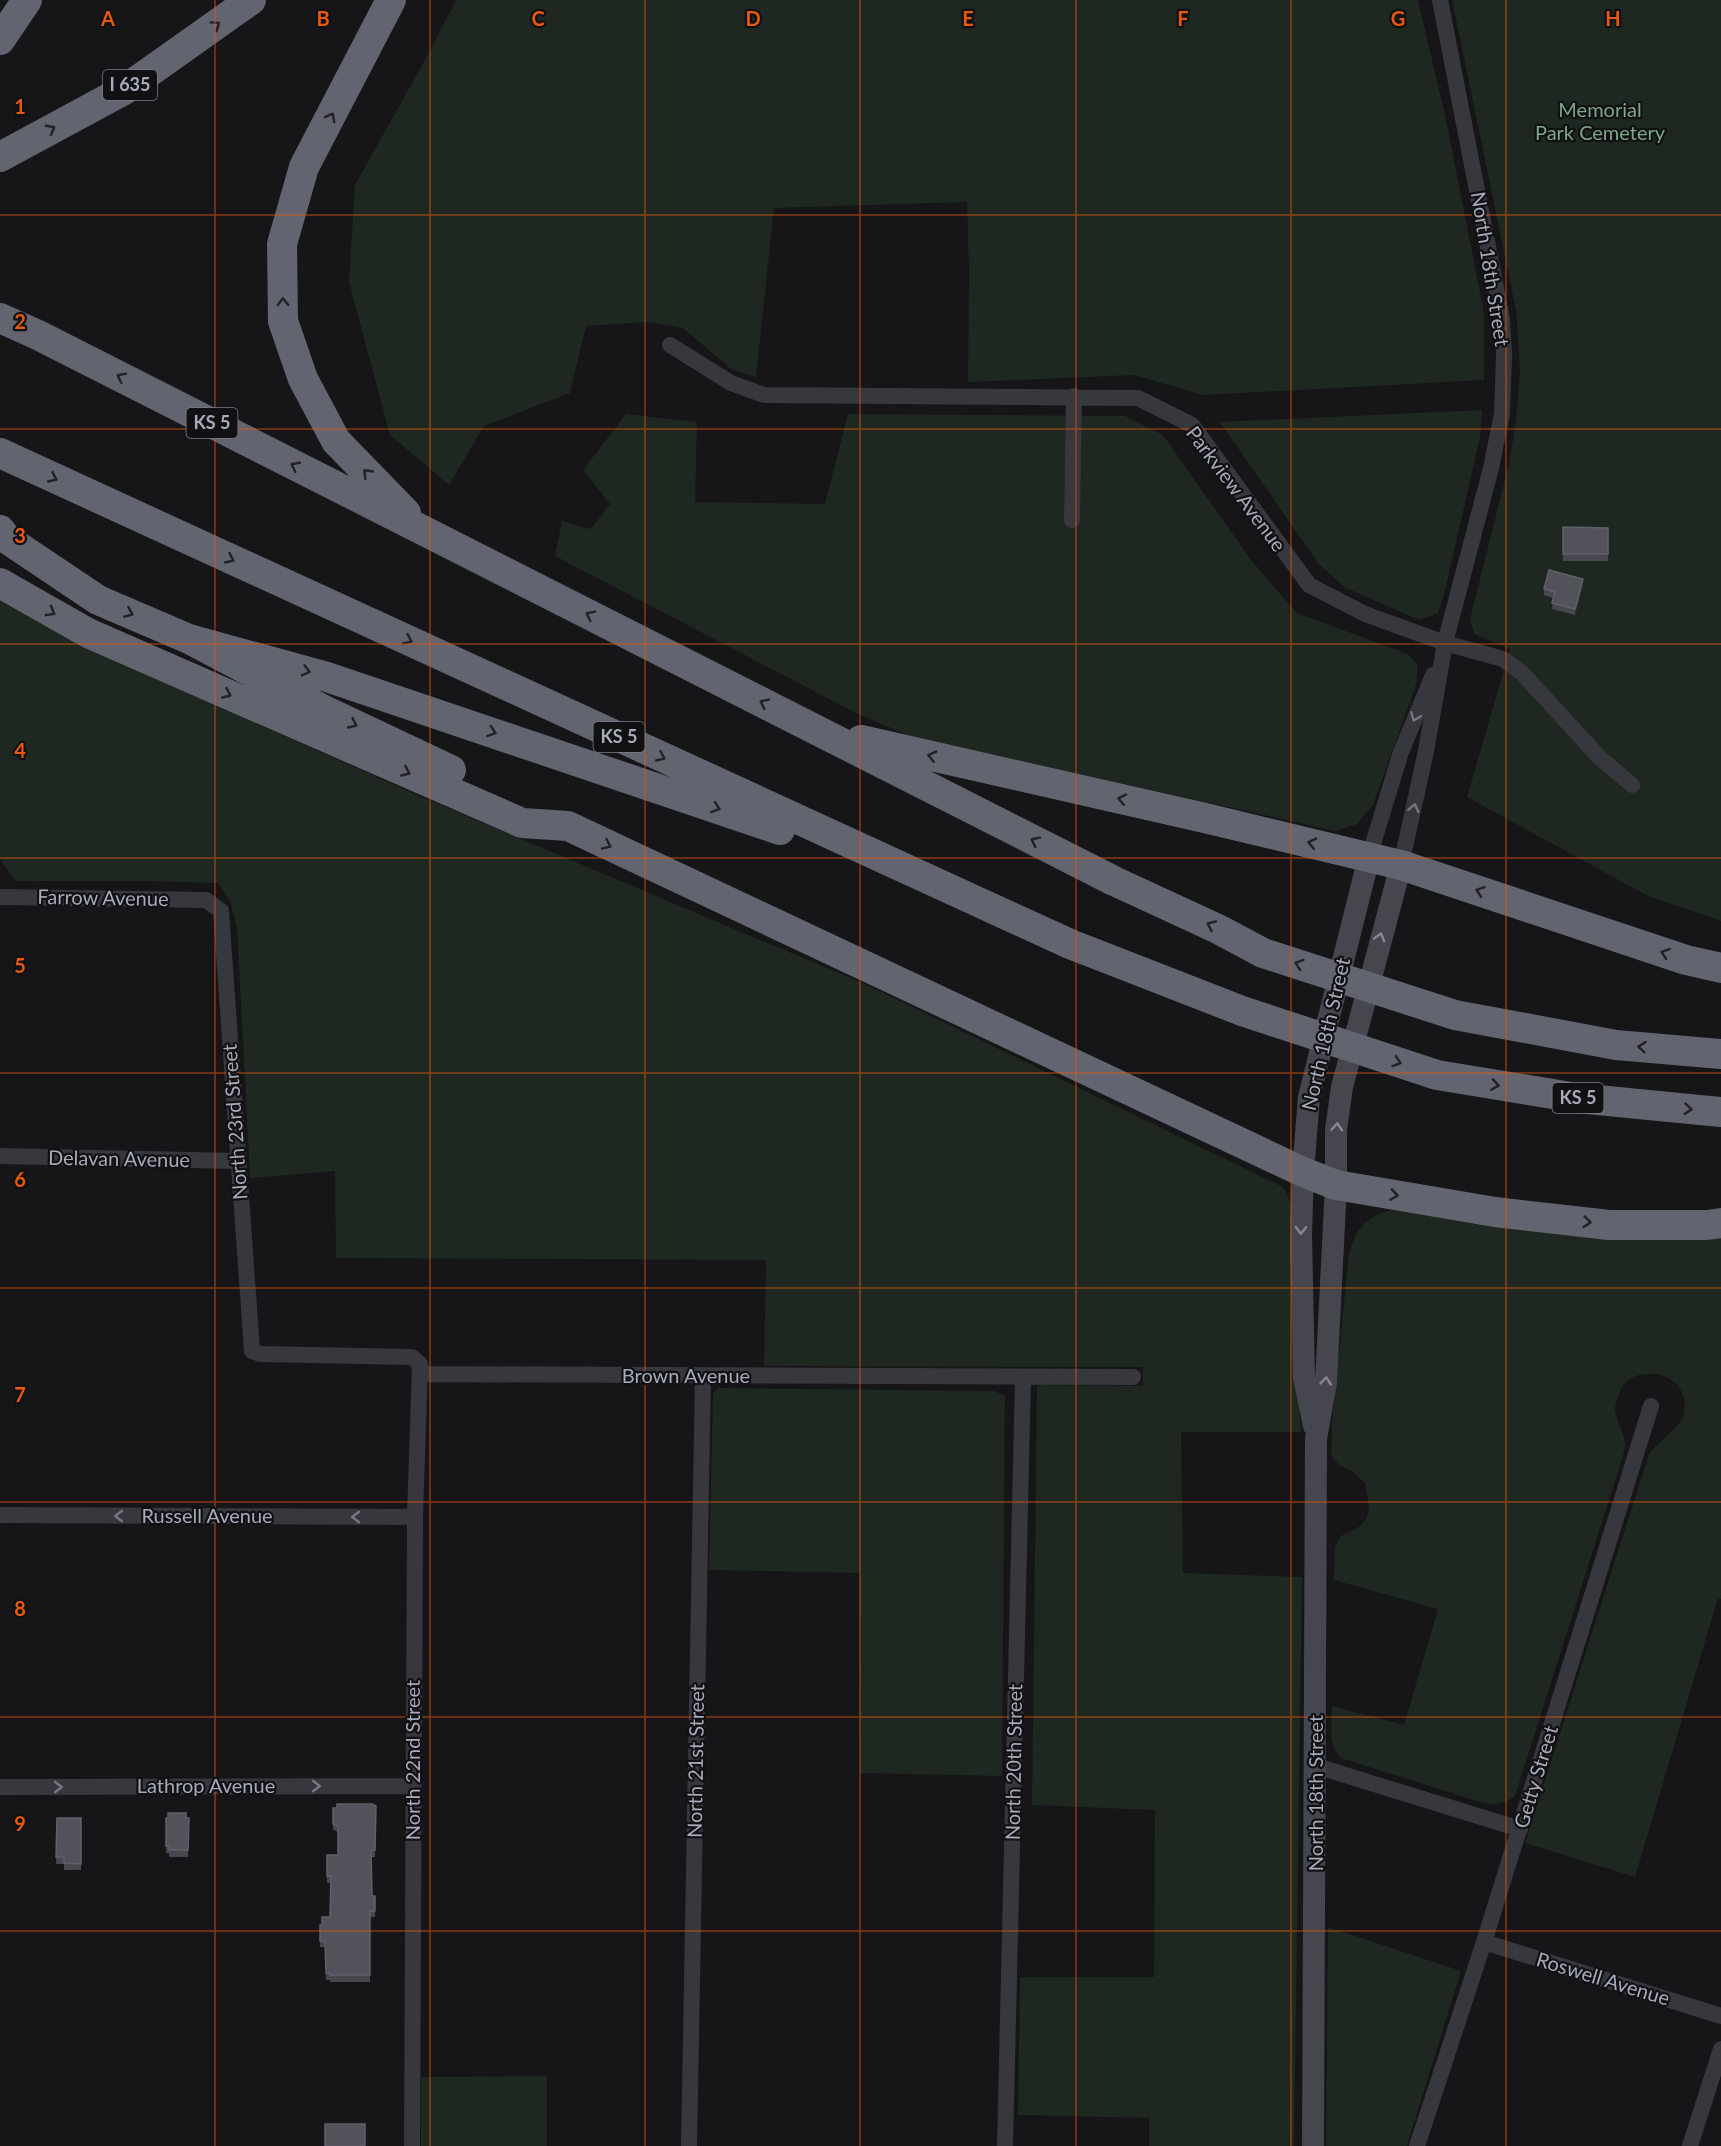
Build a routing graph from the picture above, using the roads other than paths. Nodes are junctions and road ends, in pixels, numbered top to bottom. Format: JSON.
{"nodes":[{"id":1,"x":27,"y":0,"type":"edge"},
{"id":2,"x":251,"y":0,"type":"edge"},
{"id":3,"x":391,"y":0,"type":"edge"},
{"id":4,"x":1440,"y":0,"type":"edge"},
{"id":5,"x":0,"y":40,"type":"edge"},
{"id":6,"x":0,"y":157,"type":"edge"},
{"id":7,"x":0,"y":318,"type":"edge"},
{"id":8,"x":670,"y":345,"type":"dead end"},
{"id":9,"x":1074,"y":396,"type":"junction"},
{"id":10,"x":0,"y":453,"type":"edge"},
{"id":11,"x":1072,"y":520,"type":"dead end"},
{"id":12,"x":422,"y":530,"type":"junction"},
{"id":13,"x":4,"y":535,"type":"edge"},
{"id":14,"x":0,"y":583,"type":"edge"},
{"id":15,"x":189,"y":639,"type":"junction"},
{"id":16,"x":1445,"y":643,"type":"junction"},
{"id":17,"x":816,"y":730,"type":"junction"},
{"id":18,"x":1632,"y":784,"type":"dead end"},
{"id":19,"x":568,"y":826,"type":"junction"},
{"id":20,"x":1369,"y":856,"type":"junction"},
{"id":21,"x":1401,"y":865,"type":"junction"},
{"id":22,"x":934,"y":882,"type":"junction"},
{"id":23,"x":0,"y":897,"type":"edge"},
{"id":24,"x":206,"y":900,"type":"joint"},
{"id":25,"x":1721,"y":968,"type":"edge"},
{"id":26,"x":1721,"y":1054,"type":"edge"},
{"id":27,"x":1721,"y":1112,"type":"edge"},
{"id":28,"x":0,"y":1156,"type":"edge"},
{"id":29,"x":237,"y":1161,"type":"junction"},
{"id":30,"x":1303,"y":1172,"type":"junction"},
{"id":31,"x":1336,"y":1185,"type":"junction"},
{"id":32,"x":1721,"y":1223,"type":"edge"},
{"id":33,"x":420,"y":1374,"type":"junction"},
{"id":34,"x":703,"y":1376,"type":"junction"},
{"id":35,"x":1133,"y":1377,"type":"dead end"},
{"id":36,"x":1023,"y":1378,"type":"junction"},
{"id":37,"x":1651,"y":1406,"type":"dead end"},
{"id":38,"x":1316,"y":1439,"type":"junction"},
{"id":39,"x":0,"y":1515,"type":"edge"},
{"id":40,"x":415,"y":1517,"type":"junction"},
{"id":41,"x":1316,"y":1766,"type":"junction"},
{"id":42,"x":413,"y":1785,"type":"junction"},
{"id":43,"x":0,"y":1787,"type":"edge"},
{"id":44,"x":1520,"y":1829,"type":"junction"},
{"id":45,"x":1484,"y":1942,"type":"junction"},
{"id":46,"x":1721,"y":2016,"type":"edge"},
{"id":47,"x":1721,"y":2049,"type":"edge"},
{"id":48,"x":412,"y":2146,"type":"edge"},
{"id":49,"x":689,"y":2146,"type":"edge"},
{"id":50,"x":1005,"y":2146,"type":"edge"},
{"id":51,"x":1313,"y":2146,"type":"edge"},
{"id":52,"x":1417,"y":2146,"type":"edge"},
{"id":53,"x":1690,"y":2146,"type":"edge"}],
"edges":[{"from":1,"to":5,"type":"highway"},
{"from":6,"to":2,"type":"highway","number":"I 635","one_way":true},
{"from":12,"to":3,"type":"highway","one_way":true},
{"from":4,"to":16,"type":"street","name":"North 18th Street"},
{"from":12,"to":7,"type":"highway","number":"KS 5","one_way":true},
{"from":8,"to":9,"type":"street","name":"Parkview Avenue"},
{"from":9,"to":11,"type":"street"},
{"from":9,"to":16,"type":"street","name":"Parkview Avenue"},
{"from":10,"to":22,"type":"highway","number":"KS 5","one_way":true},
{"from":17,"to":12,"type":"highway","number":"KS 5","one_way":true},
{"from":13,"to":15,"type":"highway","one_way":true},
{"from":14,"to":19,"type":"highway","one_way":true},
{"from":15,"to":19,"type":"highway","one_way":true},
{"from":15,"to":22,"type":"highway","one_way":true},
{"from":16,"to":18,"type":"street","name":"Parkview Avenue"},
{"from":16,"to":20,"type":"street","name":"North 18th Street","one_way":true},
{"from":21,"to":16,"type":"street","name":"North 18th Street","one_way":true},
{"from":20,"to":17,"type":"highway","one_way":true},
{"from":26,"to":17,"type":"highway","number":"KS 5","one_way":true},
{"from":19,"to":30,"type":"highway","one_way":true},
{"from":20,"to":21,"type":"highway"},
{"from":20,"to":30,"type":"main road","name":"North 18th Street"},
{"from":25,"to":21,"type":"highway","one_way":true},
{"from":31,"to":21,"type":"main road","name":"North 18th Street","one_way":true},
{"from":22,"to":27,"type":"highway","number":"KS 5","one_way":true},
{"from":23,"to":24,"type":"street","name":"Farrow Avenue"},
{"from":24,"to":29,"type":"street","name":"North 23rd Street"},
{"from":28,"to":29,"type":"street","name":"Delavan Avenue"},
{"from":29,"to":33,"type":"street","name":"North 23rd Street"},
{"from":30,"to":31,"type":"highway"},
{"from":30,"to":38,"type":"main road","name":"North 18th Street","one_way":true},
{"from":31,"to":32,"type":"highway","one_way":true},
{"from":38,"to":31,"type":"main road","name":"North 18th Street","one_way":true},
{"from":33,"to":34,"type":"street","name":"Brown Avenue"},
{"from":33,"to":40,"type":"street","name":"North 22nd Street"},
{"from":34,"to":36,"type":"street","name":"Brown Avenue"},
{"from":34,"to":49,"type":"street","name":"North 21st Street"},
{"from":35,"to":36,"type":"street","name":"Brown Avenue"},
{"from":36,"to":50,"type":"street","name":"North 20th Street"},
{"from":37,"to":44,"type":"street","name":"Getty Street"},
{"from":38,"to":41,"type":"main road","name":"North 18th Street"},
{"from":40,"to":39,"type":"street","name":"Russell Avenue","one_way":true},
{"from":40,"to":42,"type":"street","name":"North 22nd Street"},
{"from":41,"to":44,"type":"street"},
{"from":41,"to":51,"type":"main road","name":"North 18th Street"},
{"from":43,"to":42,"type":"street","name":"Lathrop Avenue","one_way":true},
{"from":42,"to":48,"type":"street","name":"North 22nd Street"},
{"from":44,"to":45,"type":"street","name":"Getty Street"},
{"from":45,"to":46,"type":"street","name":"Roswell Avenue"},
{"from":45,"to":52,"type":"street","name":"Getty Street"},
{"from":47,"to":53,"type":"street"}]}
